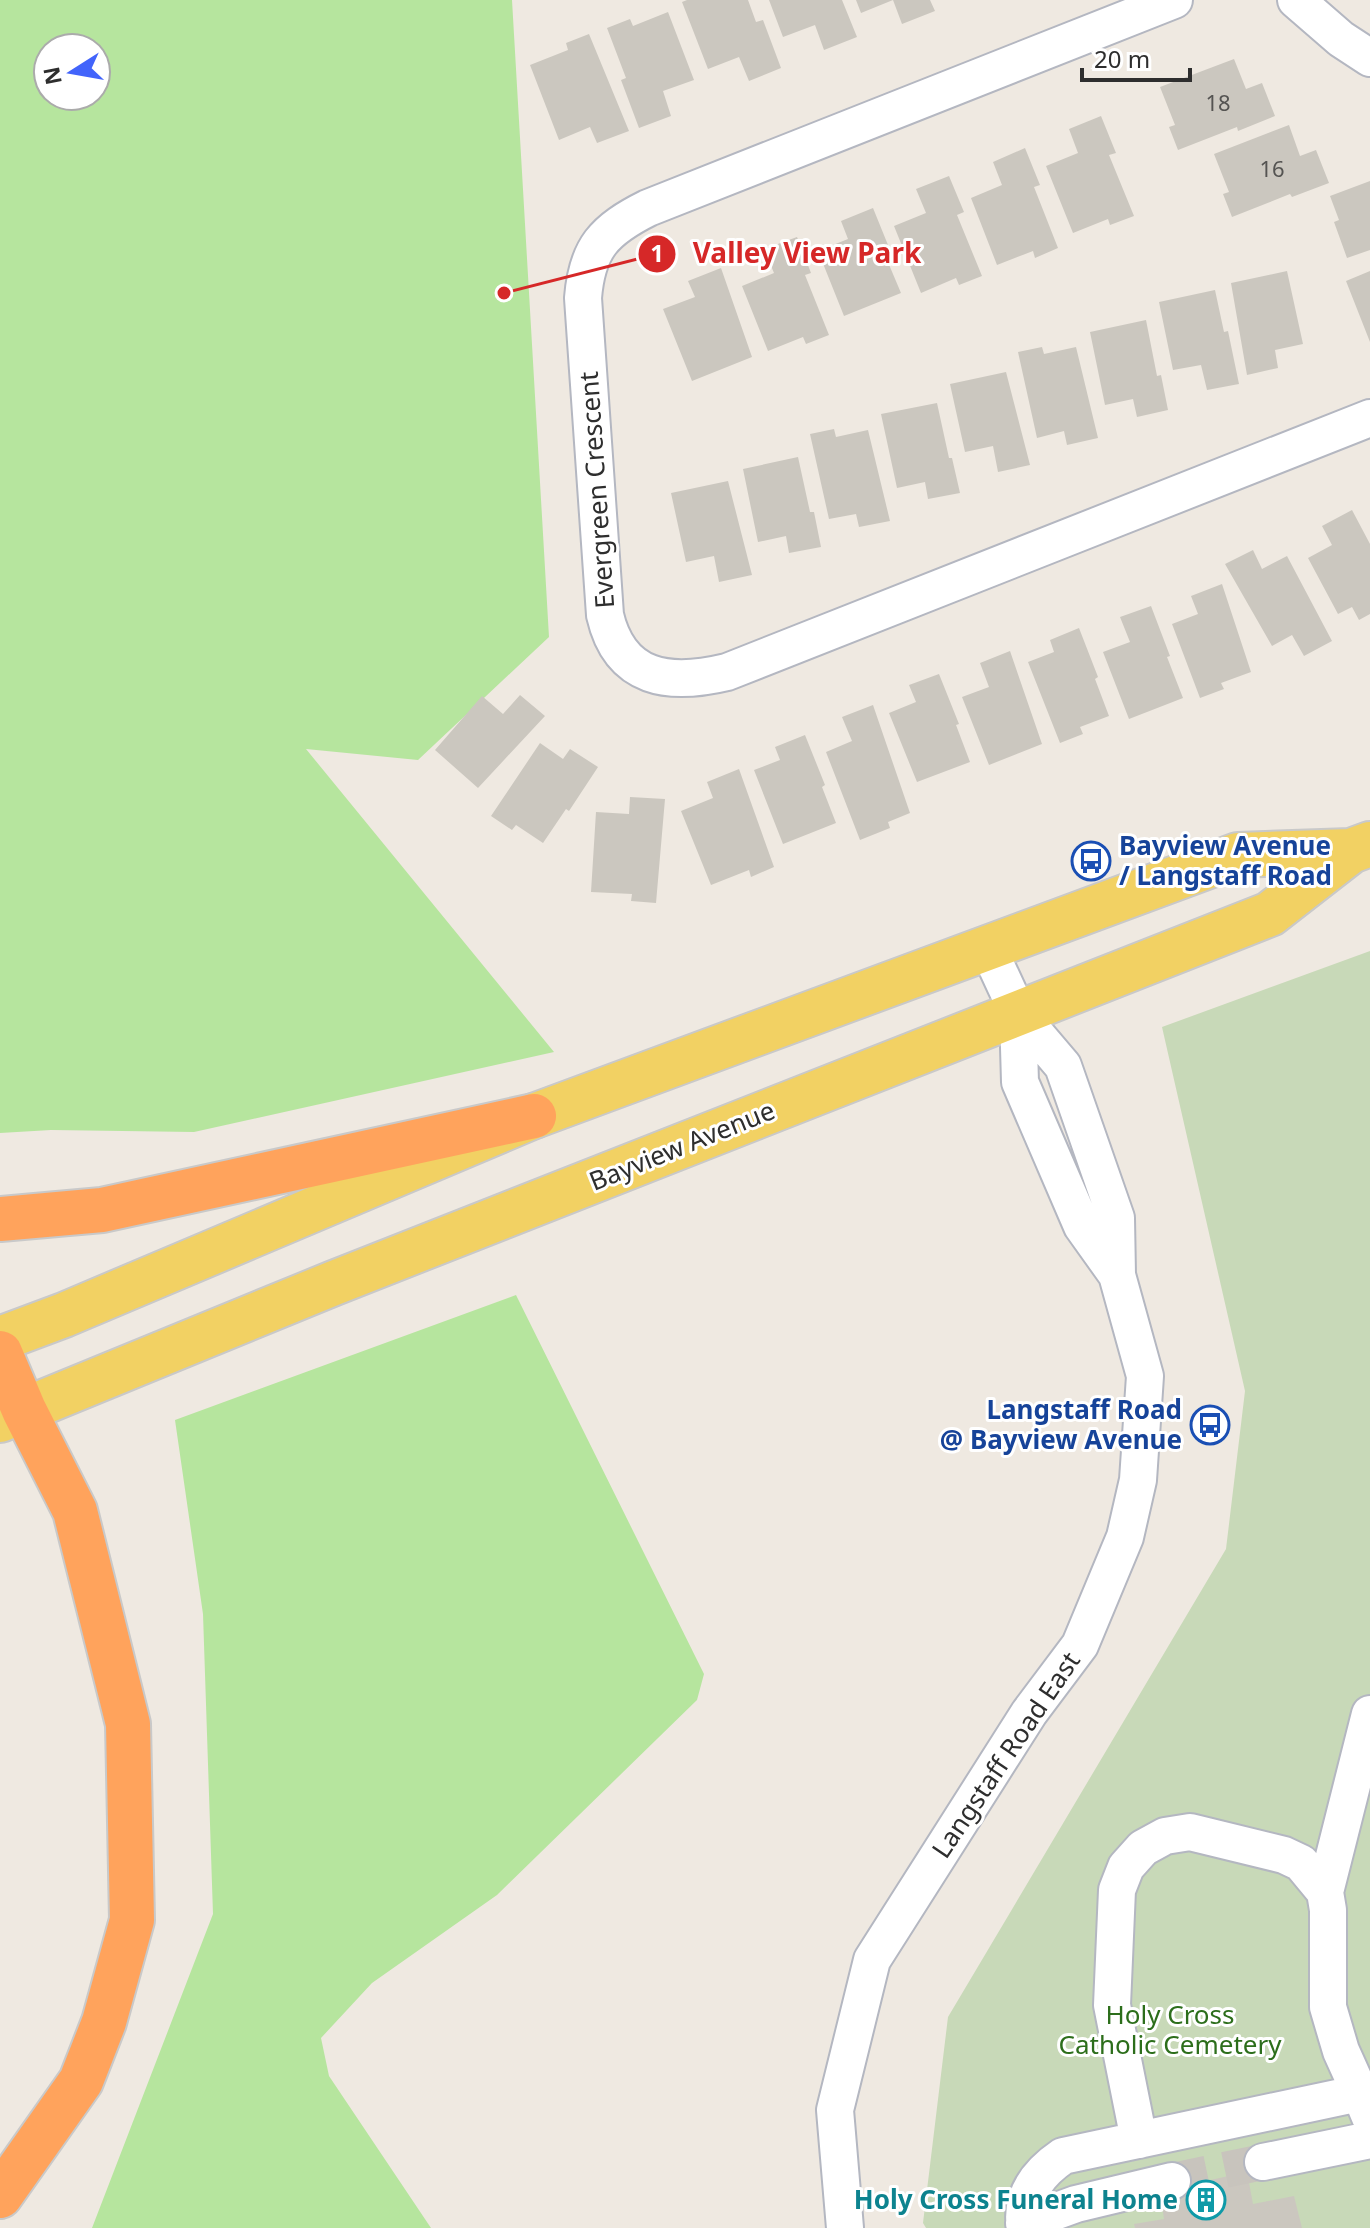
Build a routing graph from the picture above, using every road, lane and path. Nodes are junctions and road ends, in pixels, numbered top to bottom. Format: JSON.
{"nodes":[{"id":1,"x":1174,"y":0,"type":"edge"},
{"id":2,"x":1296,"y":0,"type":"edge"},
{"id":3,"x":1370,"y":58,"type":"edge"},
{"id":4,"x":1370,"y":418,"type":"edge"},
{"id":5,"x":1361,"y":848,"type":"edge"},
{"id":6,"x":987,"y":946,"type":"junction"},
{"id":7,"x":1018,"y":1013,"type":"junction"},
{"id":8,"x":534,"y":1116,"type":"junction"},
{"id":9,"x":0,"y":1219,"type":"edge"},
{"id":10,"x":0,"y":1339,"type":"edge"},
{"id":11,"x":0,"y":1353,"type":"edge"},
{"id":12,"x":12,"y":1415,"type":"edge"},
{"id":13,"x":1368,"y":1731,"type":"edge"},
{"id":14,"x":1325,"y":1892,"type":"junction"},
{"id":15,"x":1365,"y":2105,"type":"edge"},
{"id":16,"x":1139,"y":2140,"type":"junction"},
{"id":17,"x":1370,"y":2140,"type":"edge"},
{"id":18,"x":1263,"y":2162,"type":"tunnel mouth"},
{"id":19,"x":1172,"y":2181,"type":"tunnel mouth"},
{"id":20,"x":0,"y":2196,"type":"edge"},
{"id":21,"x":1024,"y":2225,"type":"edge"},
{"id":22,"x":845,"y":2228,"type":"edge"}],
"edges":[{"from":1,"to":4,"type":"street","name":"Evergreen Crescent"},
{"from":2,"to":3,"type":"street"},
{"from":5,"to":6,"type":"main road","name":"Bayview Avenue"},
{"from":5,"to":7,"type":"main road","name":"Bayview Avenue"},
{"from":6,"to":7,"type":"street","name":"Langstaff Road East"},
{"from":6,"to":8,"type":"main road","name":"Bayview Avenue"},
{"from":7,"to":12,"type":"main road","name":"Bayview Avenue"},
{"from":7,"to":22,"type":"street","name":"Langstaff Road East"},
{"from":8,"to":9,"type":"highway"},
{"from":8,"to":10,"type":"main road","name":"Bayview Avenue"},
{"from":11,"to":12,"type":"highway"},
{"from":12,"to":20,"type":"highway"},
{"from":13,"to":14,"type":"street"},
{"from":14,"to":15,"type":"street"},
{"from":14,"to":16,"type":"street"},
{"from":15,"to":16,"type":"street"},
{"from":16,"to":21,"type":"street"},
{"from":17,"to":18,"type":"street"},
{"from":19,"to":21,"type":"street"}]}
